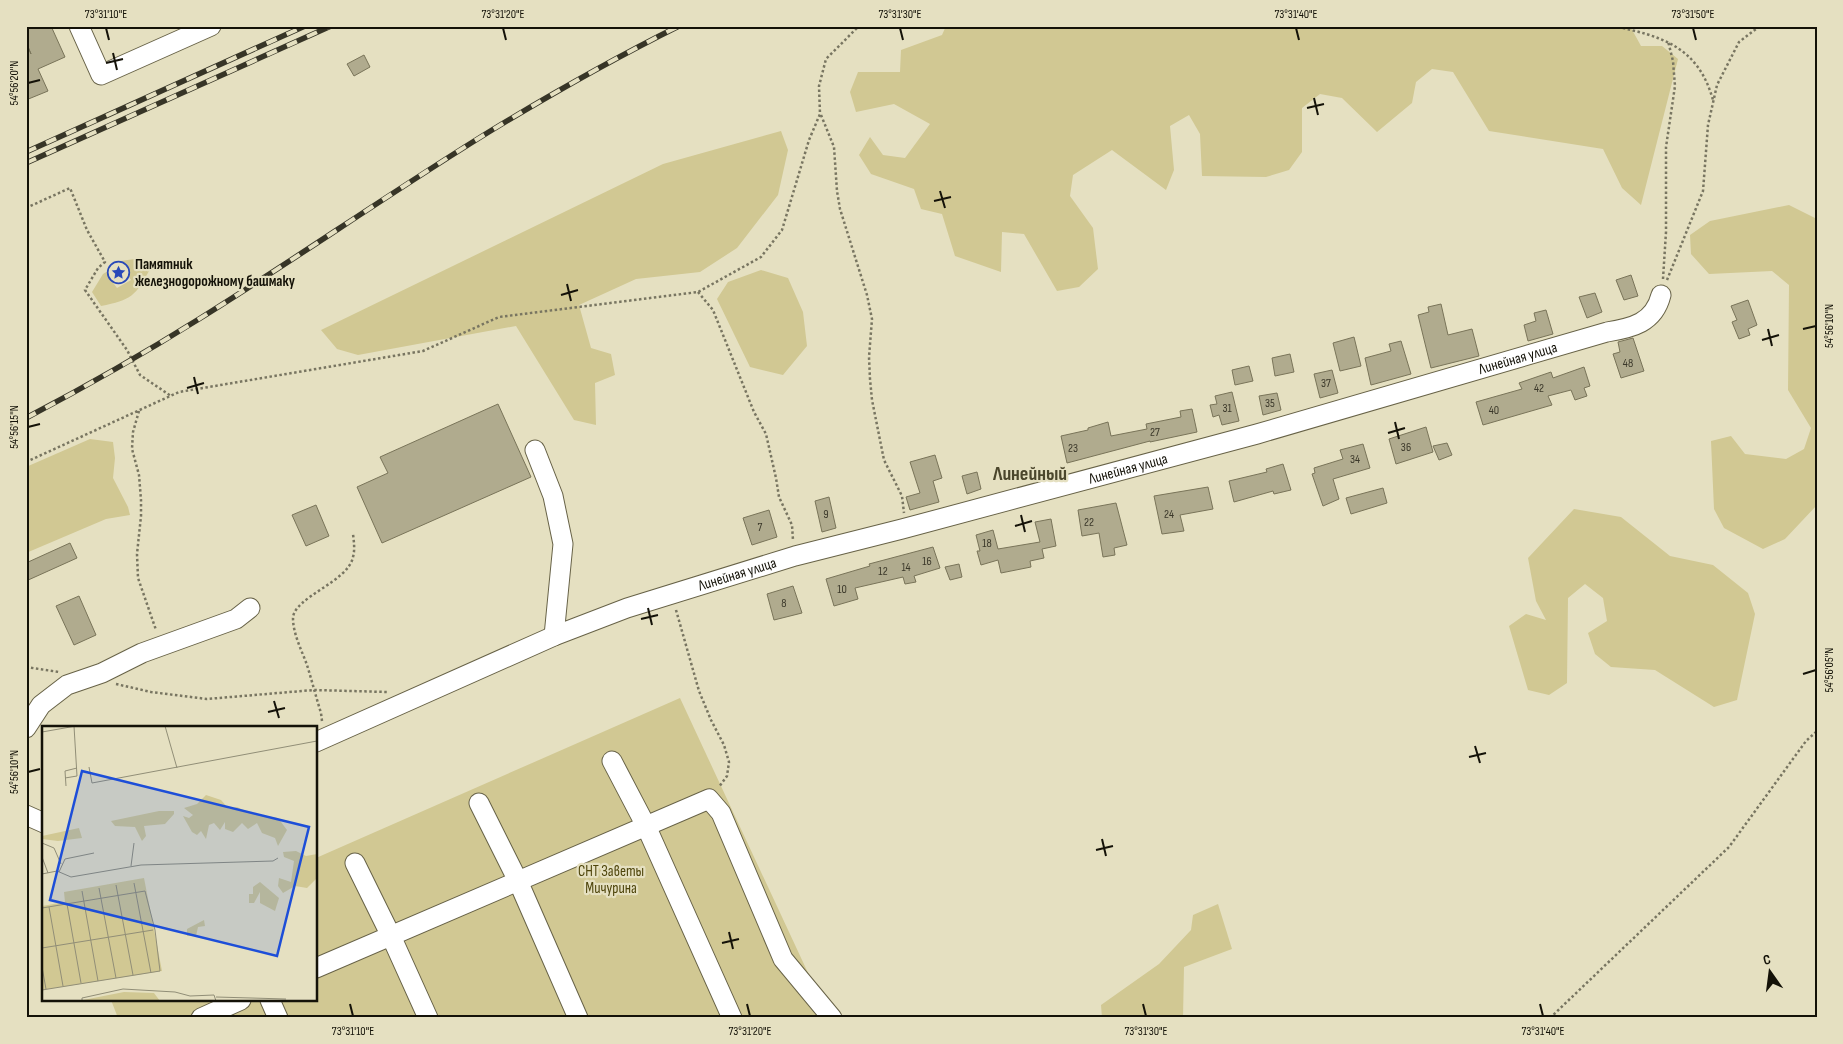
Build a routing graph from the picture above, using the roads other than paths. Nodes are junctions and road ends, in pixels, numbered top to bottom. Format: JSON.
{"nodes":[{"id":1,"x":79,"y":26,"type":"edge"},
{"id":2,"x":211,"y":26,"type":"edge"},
{"id":3,"x":1661,"y":295,"type":"road end"},
{"id":4,"x":535,"y":450,"type":"dead end"},
{"id":5,"x":250,"y":608,"type":"dead end"},
{"id":6,"x":554,"y":636,"type":"junction"},
{"id":7,"x":26,"y":728,"type":"edge"},
{"id":8,"x":319,"y":741,"type":"edge"},
{"id":9,"x":612,"y":761,"type":"dead end"},
{"id":10,"x":479,"y":803,"type":"dead end"},
{"id":11,"x":26,"y":815,"type":"edge"},
{"id":12,"x":42,"y":822,"type":"edge"},
{"id":13,"x":646,"y":826,"type":"junction"},
{"id":14,"x":355,"y":862,"type":"dead end"},
{"id":15,"x":518,"y":881,"type":"junction"},
{"id":16,"x":391,"y":936,"type":"junction"},
{"id":17,"x":318,"y":967,"type":"edge"},
{"id":18,"x":237,"y":1002,"type":"edge"},
{"id":19,"x":271,"y":1002,"type":"edge"},
{"id":20,"x":201,"y":1018,"type":"edge"},
{"id":21,"x":278,"y":1018,"type":"edge"},
{"id":22,"x":428,"y":1018,"type":"edge"},
{"id":23,"x":578,"y":1018,"type":"edge"},
{"id":24,"x":732,"y":1018,"type":"edge"},
{"id":25,"x":832,"y":1018,"type":"edge"}],
"edges":[{"from":1,"to":2,"type":"street"},
{"from":3,"to":6,"type":"street","name":"Линейная улица"},
{"from":4,"to":6,"type":"street"},
{"from":5,"to":7,"type":"street"},
{"from":6,"to":8,"type":"street","name":"Линейная улица"},
{"from":9,"to":13,"type":"street"},
{"from":10,"to":15,"type":"street"},
{"from":11,"to":12,"type":"street"},
{"from":13,"to":15,"type":"street"},
{"from":13,"to":24,"type":"street"},
{"from":13,"to":25,"type":"street"},
{"from":14,"to":16,"type":"street"},
{"from":15,"to":16,"type":"street"},
{"from":15,"to":23,"type":"street"},
{"from":16,"to":17,"type":"street"},
{"from":16,"to":22,"type":"street"},
{"from":18,"to":20,"type":"street"},
{"from":19,"to":21,"type":"street"}]}
